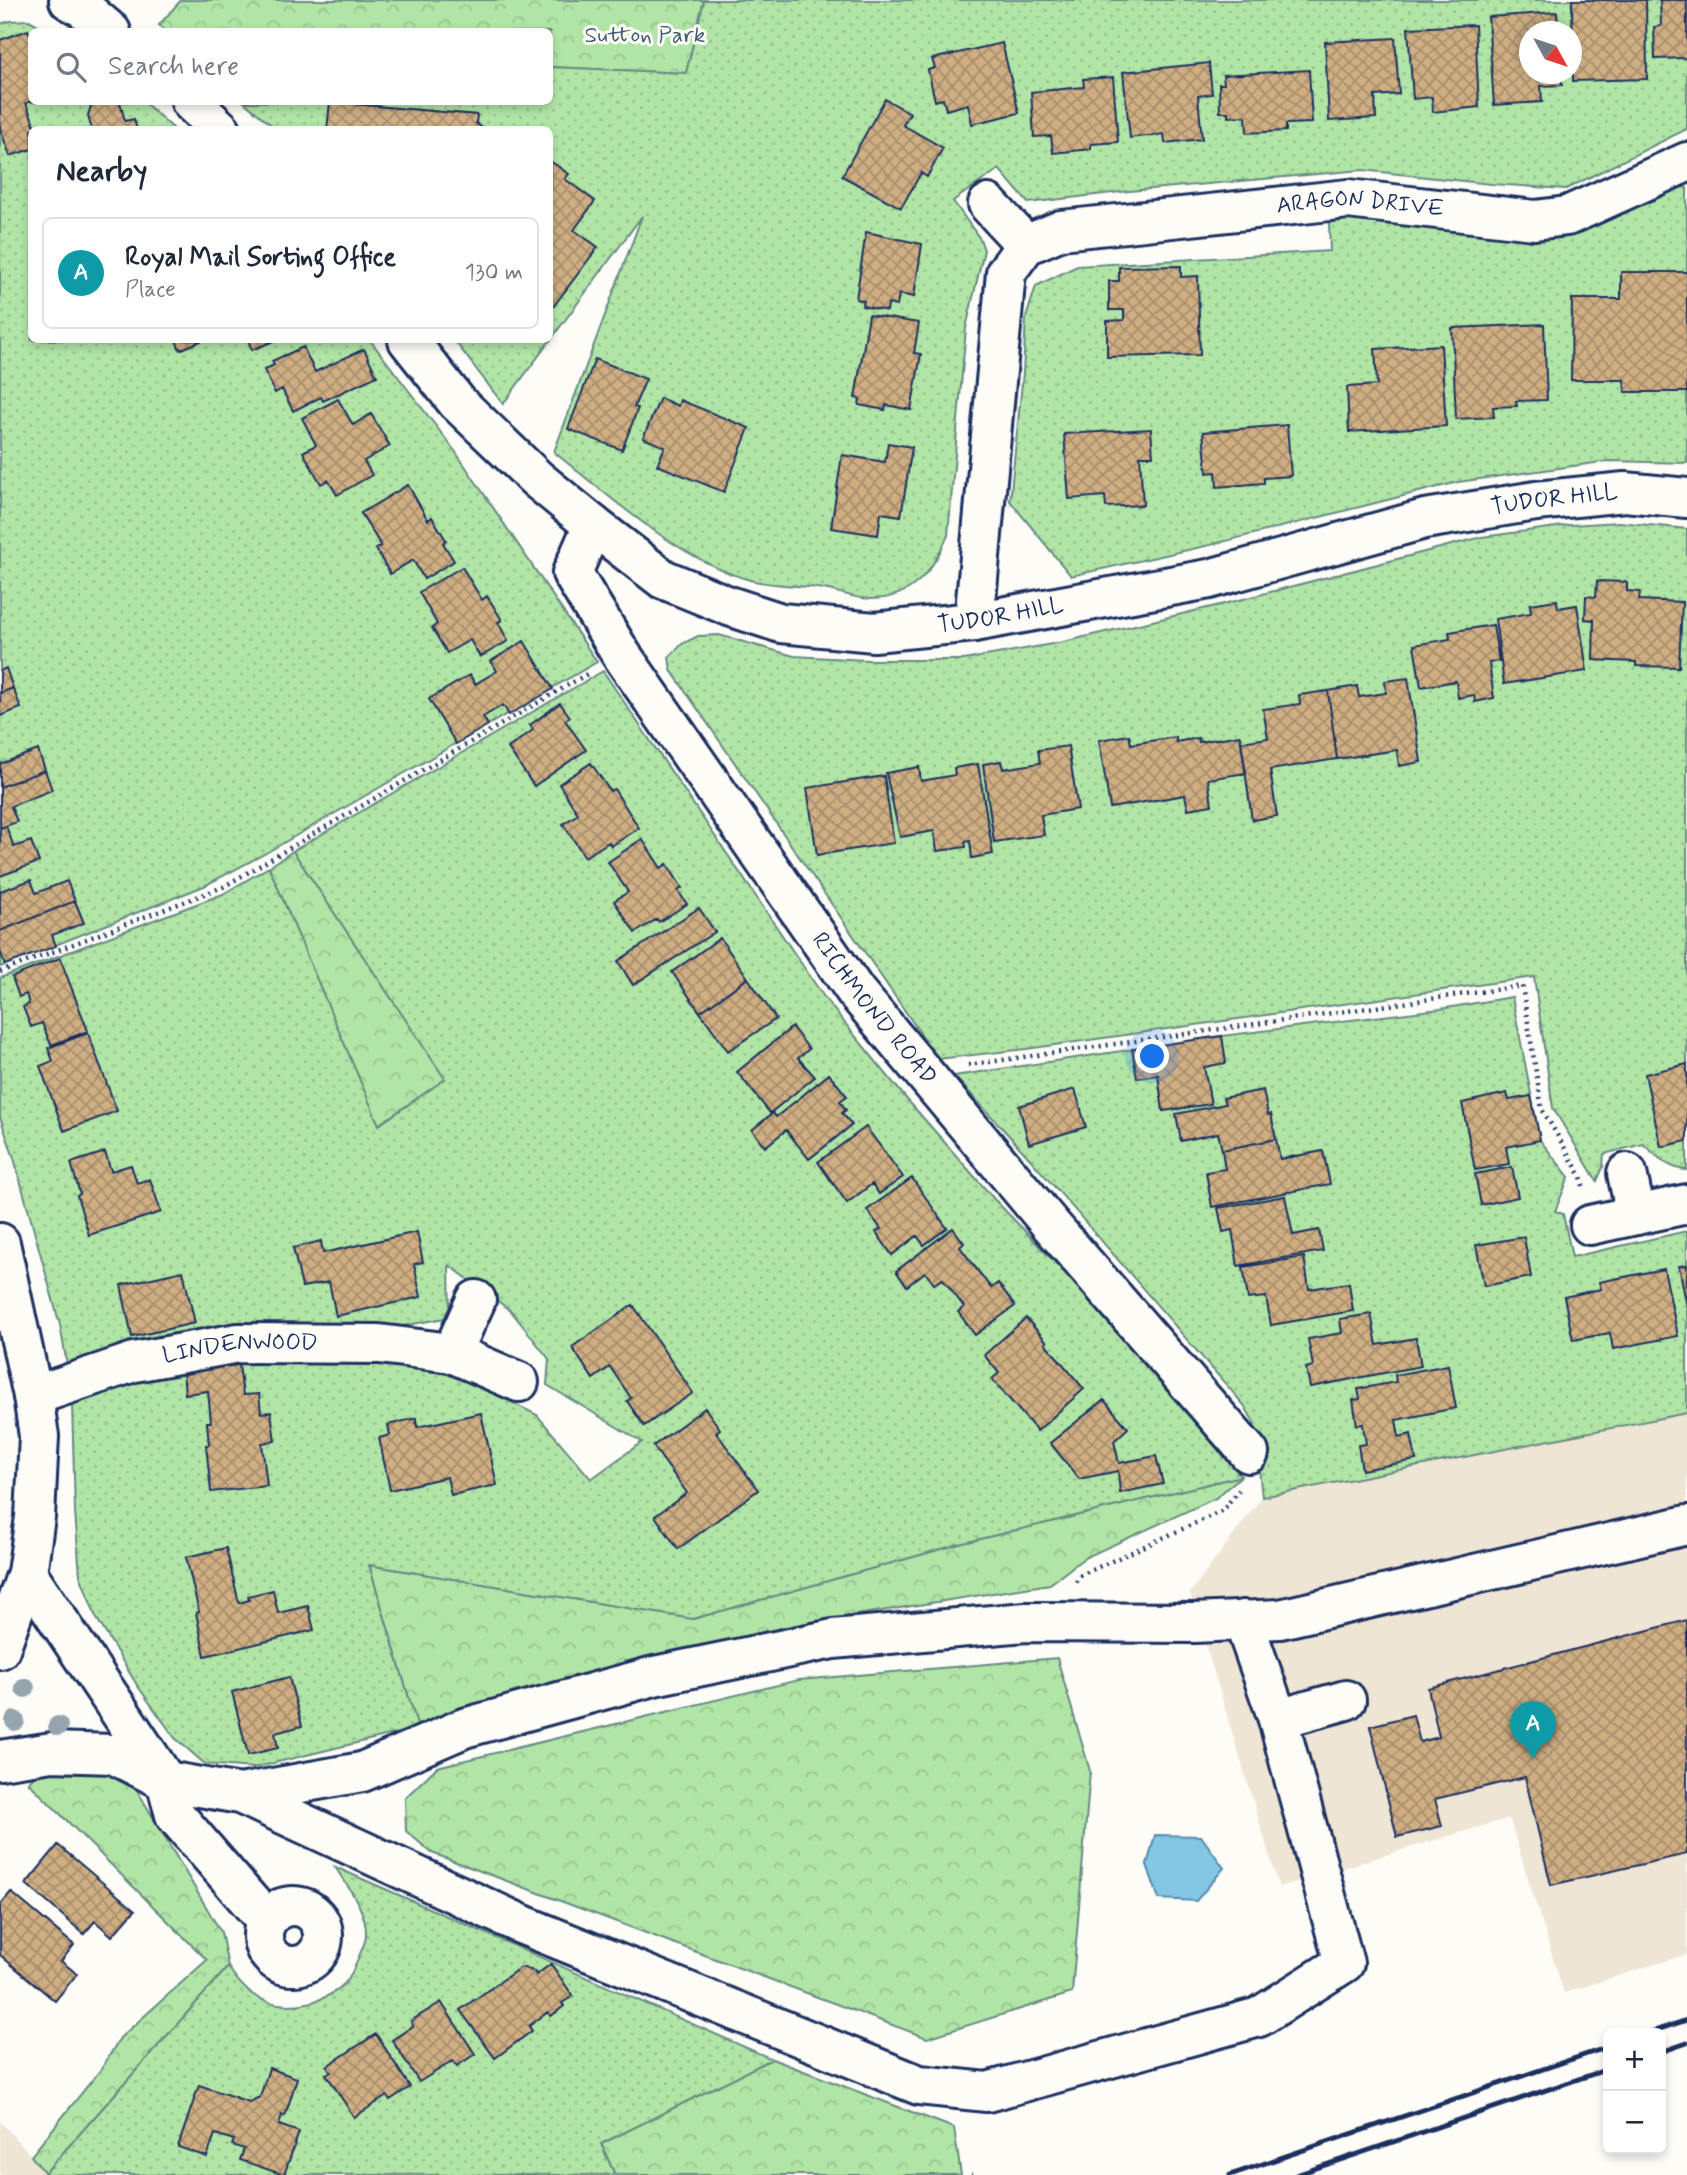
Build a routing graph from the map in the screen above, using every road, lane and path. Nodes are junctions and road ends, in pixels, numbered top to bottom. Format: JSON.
{"nodes":[{"id":1,"x":194,"y":105,"type":"edge"},
{"id":2,"x":217,"y":126,"type":"edge"},
{"id":3,"x":1687,"y":162,"type":"edge"},
{"id":4,"x":988,"y":204,"type":"dead end"},
{"id":5,"x":1026,"y":245,"type":"junction"},
{"id":6,"x":410,"y":343,"type":"edge"},
{"id":7,"x":1687,"y":498,"type":"edge"},
{"id":8,"x":593,"y":525,"type":"junction"},
{"id":9,"x":974,"y":622,"type":"junction"},
{"id":10,"x":621,"y":654,"type":"junction"},
{"id":11,"x":0,"y":972,"type":"edge"},
{"id":12,"x":922,"y":1071,"type":"junction"},
{"id":13,"x":1627,"y":1173,"type":"dead end"},
{"id":14,"x":1687,"y":1204,"type":"edge"},
{"id":15,"x":1636,"y":1215,"type":"junction"},
{"id":16,"x":1590,"y":1225,"type":"joint"},
{"id":17,"x":0,"y":1243,"type":"edge"},
{"id":18,"x":476,"y":1300,"type":"dead end"},
{"id":19,"x":452,"y":1353,"type":"junction"},
{"id":20,"x":519,"y":1382,"type":"dead end"},
{"id":21,"x":33,"y":1396,"type":"junction"},
{"id":22,"x":1249,"y":1453,"type":"joint"},
{"id":23,"x":1687,"y":1525,"type":"edge"},
{"id":24,"x":27,"y":1573,"type":"junction"},
{"id":25,"x":1243,"y":1620,"type":"junction"},
{"id":26,"x":1043,"y":1623,"type":"junction"},
{"id":27,"x":0,"y":1649,"type":"edge"},
{"id":28,"x":1346,"y":1700,"type":"dead end"},
{"id":29,"x":1278,"y":1719,"type":"junction"},
{"id":30,"x":0,"y":1760,"type":"edge"},
{"id":31,"x":166,"y":1781,"type":"junction"},
{"id":32,"x":240,"y":1794,"type":"junction"},
{"id":33,"x":266,"y":1920,"type":"dead end"}],
"edges":[{"from":1,"to":2,"type":"street"},
{"from":3,"to":5,"type":"street","name":"ARAGON DRIVE"},
{"from":4,"to":5,"type":"street"},
{"from":5,"to":9,"type":"street"},
{"from":6,"to":8,"type":"street","name":"TUDOR HILL"},
{"from":7,"to":9,"type":"street","name":"TUDOR HILL"},
{"from":8,"to":9,"type":"street","name":"TUDOR HILL"},
{"from":8,"to":10,"type":"street","name":"RICHMOND ROAD"},
{"from":10,"to":11,"type":"path"},
{"from":10,"to":12,"type":"street","name":"RICHMOND ROAD"},
{"from":12,"to":16,"type":"path"},
{"from":12,"to":22,"type":"street","name":"RICHMOND ROAD"},
{"from":13,"to":15,"type":"street"},
{"from":14,"to":15,"type":"street"},
{"from":15,"to":16,"type":"street"},
{"from":17,"to":21,"type":"street"},
{"from":18,"to":19,"type":"street"},
{"from":19,"to":20,"type":"street","name":"LINDENWOOD"},
{"from":19,"to":21,"type":"street","name":"LINDENWOOD"},
{"from":21,"to":24,"type":"street"},
{"from":22,"to":26,"type":"path"},
{"from":23,"to":25,"type":"street"},
{"from":24,"to":27,"type":"street"},
{"from":24,"to":31,"type":"street"},
{"from":25,"to":26,"type":"street"},
{"from":25,"to":29,"type":"street"},
{"from":26,"to":32,"type":"street"},
{"from":28,"to":29,"type":"street"},
{"from":29,"to":32,"type":"street"},
{"from":30,"to":31,"type":"street"},
{"from":31,"to":32,"type":"street"},
{"from":31,"to":33,"type":"street"}]}
